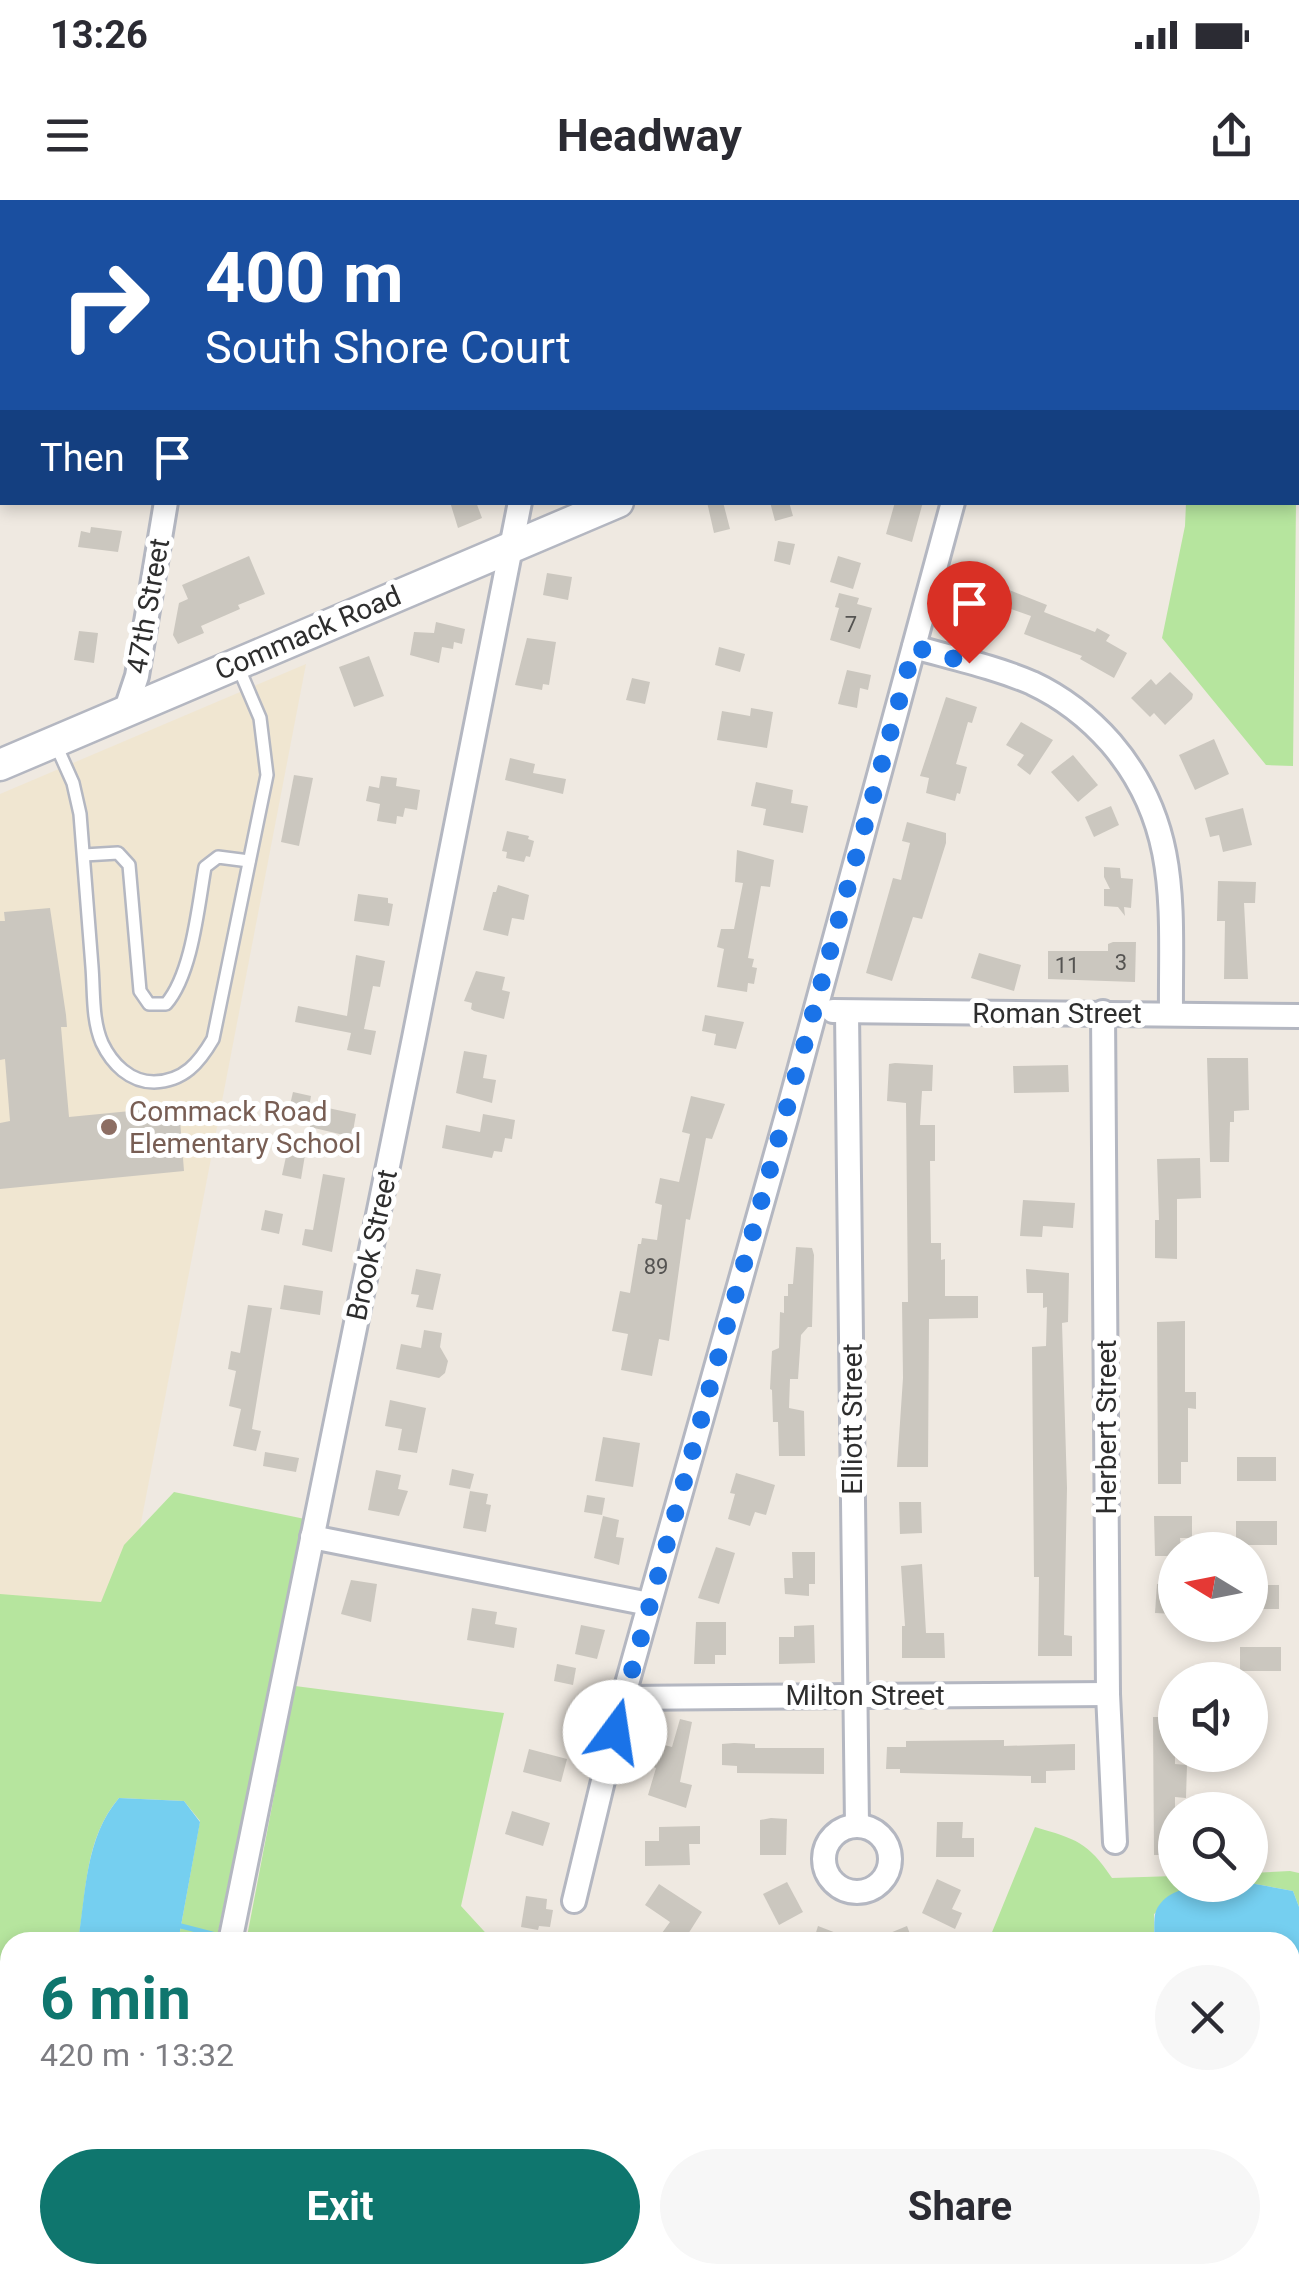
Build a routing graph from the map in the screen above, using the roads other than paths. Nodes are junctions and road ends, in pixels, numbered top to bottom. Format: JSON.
{"nodes":[{"id":1,"x":166,"y":505,"type":"edge"},
{"id":2,"x":519,"y":505,"type":"edge"},
{"id":3,"x":611,"y":505,"type":"edge"},
{"id":4,"x":952,"y":505,"type":"edge"},
{"id":5,"x":512,"y":547,"type":"junction"},
{"id":6,"x":914,"y":647,"type":"junction"},
{"id":7,"x":237,"y":663,"type":"junction"},
{"id":8,"x":126,"y":709,"type":"junction"},
{"id":9,"x":54,"y":741,"type":"junction"},
{"id":10,"x":0,"y":765,"type":"edge"},
{"id":11,"x":84,"y":855,"type":"junction"},
{"id":12,"x":250,"y":861,"type":"junction"},
{"id":13,"x":815,"y":1010,"type":"junction"},
{"id":14,"x":1103,"y":1012,"type":"junction"},
{"id":15,"x":847,"y":1013,"type":"junction"},
{"id":16,"x":1170,"y":1013,"type":"junction"},
{"id":17,"x":1299,"y":1016,"type":"edge"},
{"id":18,"x":312,"y":1538,"type":"junction"},
{"id":19,"x":649,"y":1604,"type":"junction"},
{"id":20,"x":1108,"y":1694,"type":"junction"},
{"id":21,"x":854,"y":1695,"type":"junction"},
{"id":22,"x":623,"y":1698,"type":"junction"},
{"id":23,"x":858,"y":1825,"type":"dead end"},
{"id":24,"x":1114,"y":1842,"type":"dead end"},
{"id":25,"x":574,"y":1901,"type":"dead end"},
{"id":26,"x":232,"y":1932,"type":"edge"}],
"edges":[{"from":1,"to":8,"type":"street","name":"47th Street"},
{"from":2,"to":5,"type":"street","name":"Brook Street"},
{"from":3,"to":5,"type":"street","name":"Commack Road"},
{"from":4,"to":6,"type":"street"},
{"from":5,"to":7,"type":"street","name":"Commack Road"},
{"from":5,"to":18,"type":"street","name":"Brook Street"},
{"from":6,"to":13,"type":"street"},
{"from":6,"to":16,"type":"street"},
{"from":7,"to":8,"type":"street","name":"Commack Road"},
{"from":7,"to":12,"type":"lane"},
{"from":8,"to":9,"type":"street","name":"Commack Road"},
{"from":9,"to":10,"type":"street","name":"Commack Road"},
{"from":9,"to":11,"type":"lane"},
{"from":11,"to":12,"type":"lane"},
{"from":11,"to":12,"type":"lane"},
{"from":13,"to":15,"type":"street","name":"Roman Street"},
{"from":13,"to":19,"type":"street"},
{"from":14,"to":15,"type":"street","name":"Roman Street"},
{"from":14,"to":16,"type":"street","name":"Roman Street"},
{"from":14,"to":20,"type":"street","name":"Herbert Street"},
{"from":15,"to":21,"type":"street","name":"Elliott Street"},
{"from":16,"to":17,"type":"street","name":"Roman Street"},
{"from":18,"to":19,"type":"street"},
{"from":18,"to":26,"type":"street","name":"Brook Street"},
{"from":19,"to":22,"type":"street"},
{"from":20,"to":21,"type":"street","name":"Milton Street"},
{"from":20,"to":24,"type":"street","name":"Herbert Street"},
{"from":21,"to":22,"type":"street","name":"Milton Street"},
{"from":21,"to":23,"type":"street","name":"Elliott Street"},
{"from":22,"to":25,"type":"street"}]}
